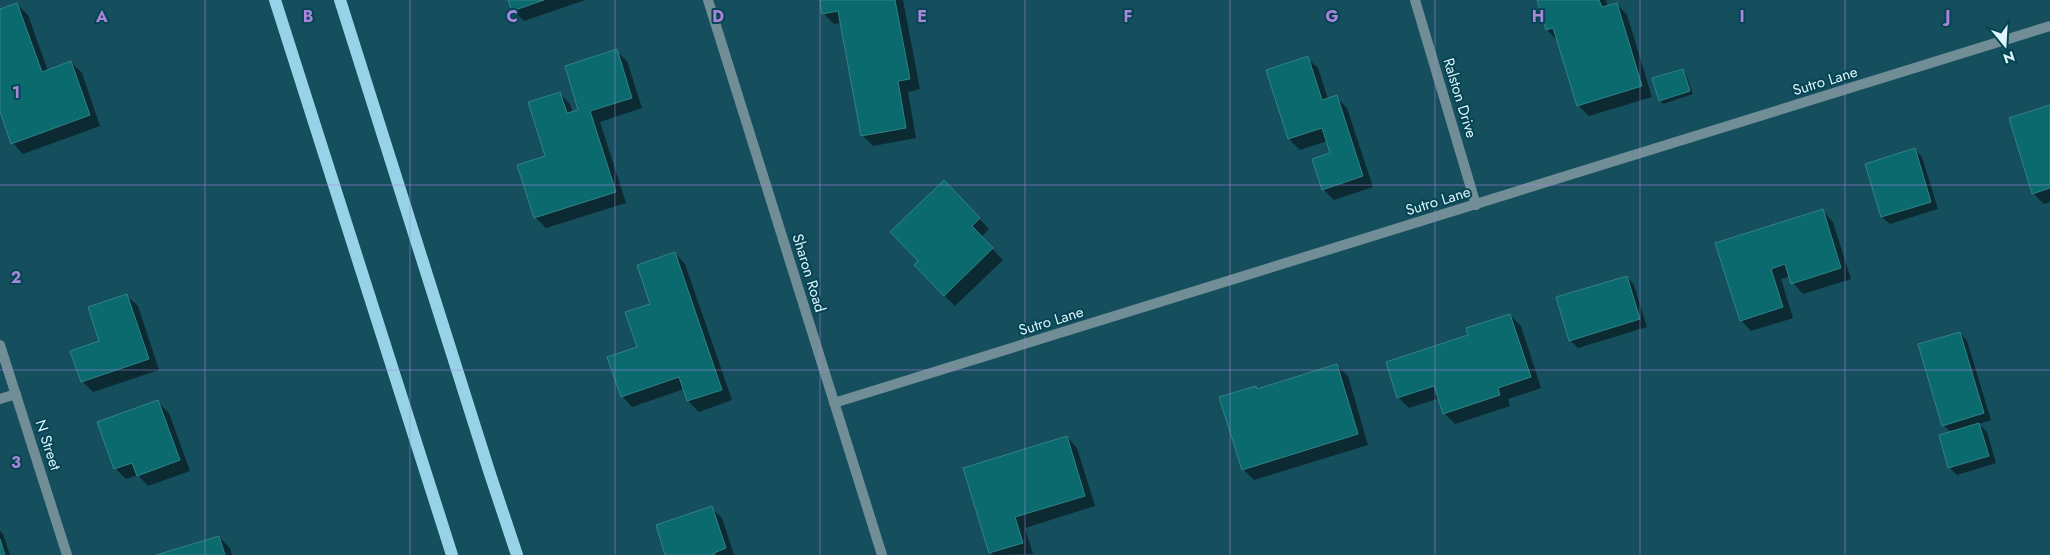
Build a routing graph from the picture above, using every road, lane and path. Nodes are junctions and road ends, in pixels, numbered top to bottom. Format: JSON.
{"nodes":[{"id":1,"x":275,"y":0,"type":"edge"},
{"id":2,"x":340,"y":0,"type":"edge"},
{"id":3,"x":708,"y":0,"type":"edge"},
{"id":4,"x":1415,"y":0,"type":"edge"},
{"id":5,"x":2050,"y":26,"type":"edge"},
{"id":6,"x":1476,"y":205,"type":"junction"},
{"id":7,"x":0,"y":345,"type":"edge"},
{"id":8,"x":16,"y":394,"type":"junction"},
{"id":9,"x":0,"y":399,"type":"edge"},
{"id":10,"x":834,"y":403,"type":"junction"},
{"id":11,"x":67,"y":555,"type":"edge"},
{"id":12,"x":452,"y":555,"type":"edge"},
{"id":13,"x":517,"y":555,"type":"edge"},
{"id":14,"x":882,"y":555,"type":"edge"}],
"edges":[{"from":1,"to":12,"type":"main road"},
{"from":2,"to":13,"type":"main road"},
{"from":3,"to":10,"type":"street","name":"Sharon Road"},
{"from":4,"to":6,"type":"street","name":"Ralston Drive"},
{"from":5,"to":6,"type":"street","name":"Sutro Lane"},
{"from":6,"to":10,"type":"street","name":"Sutro Lane"},
{"from":7,"to":8,"type":"street","name":"N Street"},
{"from":8,"to":9,"type":"street"},
{"from":8,"to":11,"type":"street","name":"N Street"},
{"from":10,"to":14,"type":"street","name":"Sharon Road"}]}
